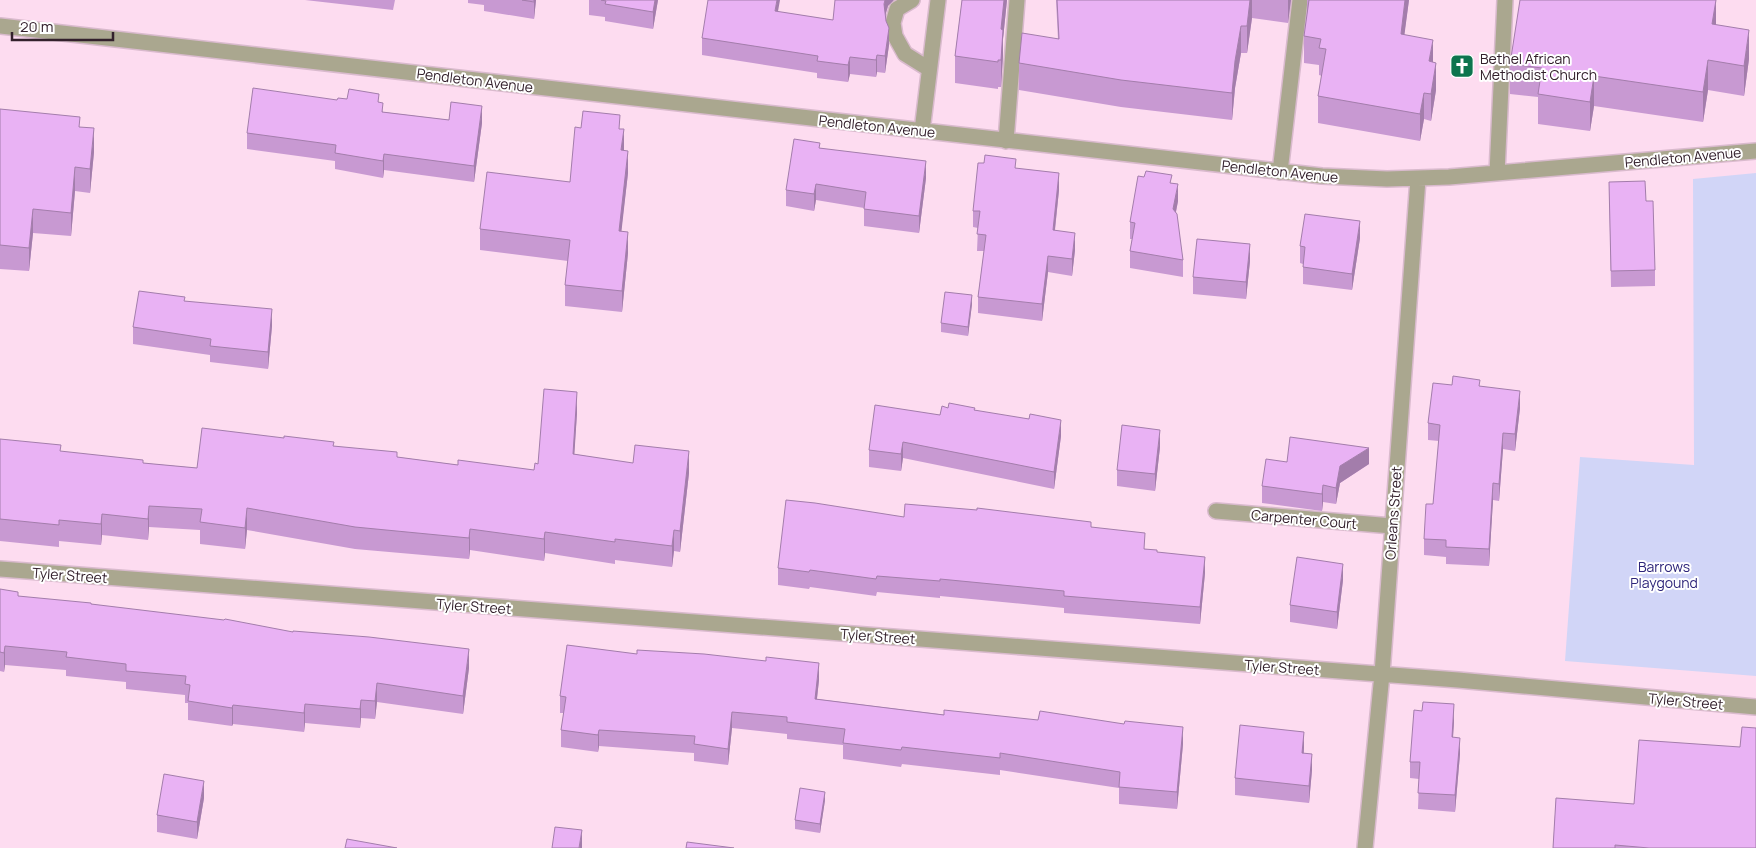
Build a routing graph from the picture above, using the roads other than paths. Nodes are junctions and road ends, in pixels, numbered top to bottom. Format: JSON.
{"nodes":[{"id":1,"x":912,"y":0,"type":"edge"},
{"id":2,"x":938,"y":0,"type":"edge"},
{"id":3,"x":1017,"y":0,"type":"edge"},
{"id":4,"x":1300,"y":0,"type":"edge"},
{"id":5,"x":1505,"y":0,"type":"edge"},
{"id":6,"x":0,"y":26,"type":"edge"},
{"id":7,"x":929,"y":68,"type":"junction"},
{"id":8,"x":922,"y":131,"type":"junction"},
{"id":9,"x":1006,"y":140,"type":"junction"},
{"id":10,"x":1756,"y":151,"type":"edge"},
{"id":11,"x":1280,"y":172,"type":"junction"},
{"id":12,"x":1497,"y":173,"type":"junction"},
{"id":13,"x":1418,"y":179,"type":"junction"},
{"id":14,"x":1216,"y":511,"type":"dead end"},
{"id":15,"x":1392,"y":526,"type":"junction"},
{"id":16,"x":0,"y":570,"type":"edge"},
{"id":17,"x":1382,"y":674,"type":"junction"},
{"id":18,"x":1756,"y":707,"type":"edge"},
{"id":19,"x":1365,"y":848,"type":"edge"}],
"edges":[{"from":1,"to":7,"type":"street"},
{"from":2,"to":7,"type":"street"},
{"from":3,"to":9,"type":"street"},
{"from":4,"to":11,"type":"street"},
{"from":5,"to":12,"type":"street"},
{"from":6,"to":8,"type":"street","name":"Pendleton Avenue"},
{"from":7,"to":8,"type":"street"},
{"from":8,"to":9,"type":"street","name":"Pendleton Avenue"},
{"from":9,"to":11,"type":"street","name":"Pendleton Avenue"},
{"from":10,"to":12,"type":"street","name":"Pendleton Avenue"},
{"from":11,"to":13,"type":"street","name":"Pendleton Avenue"},
{"from":12,"to":13,"type":"street","name":"Pendleton Avenue"},
{"from":13,"to":15,"type":"street","name":"Orleans Street"},
{"from":14,"to":15,"type":"street","name":"Carpenter Court"},
{"from":15,"to":17,"type":"street","name":"Orleans Street"},
{"from":16,"to":17,"type":"street","name":"Tyler Street"},
{"from":17,"to":18,"type":"street","name":"Tyler Street"},
{"from":17,"to":19,"type":"street","name":"Orleans Street"}]}
